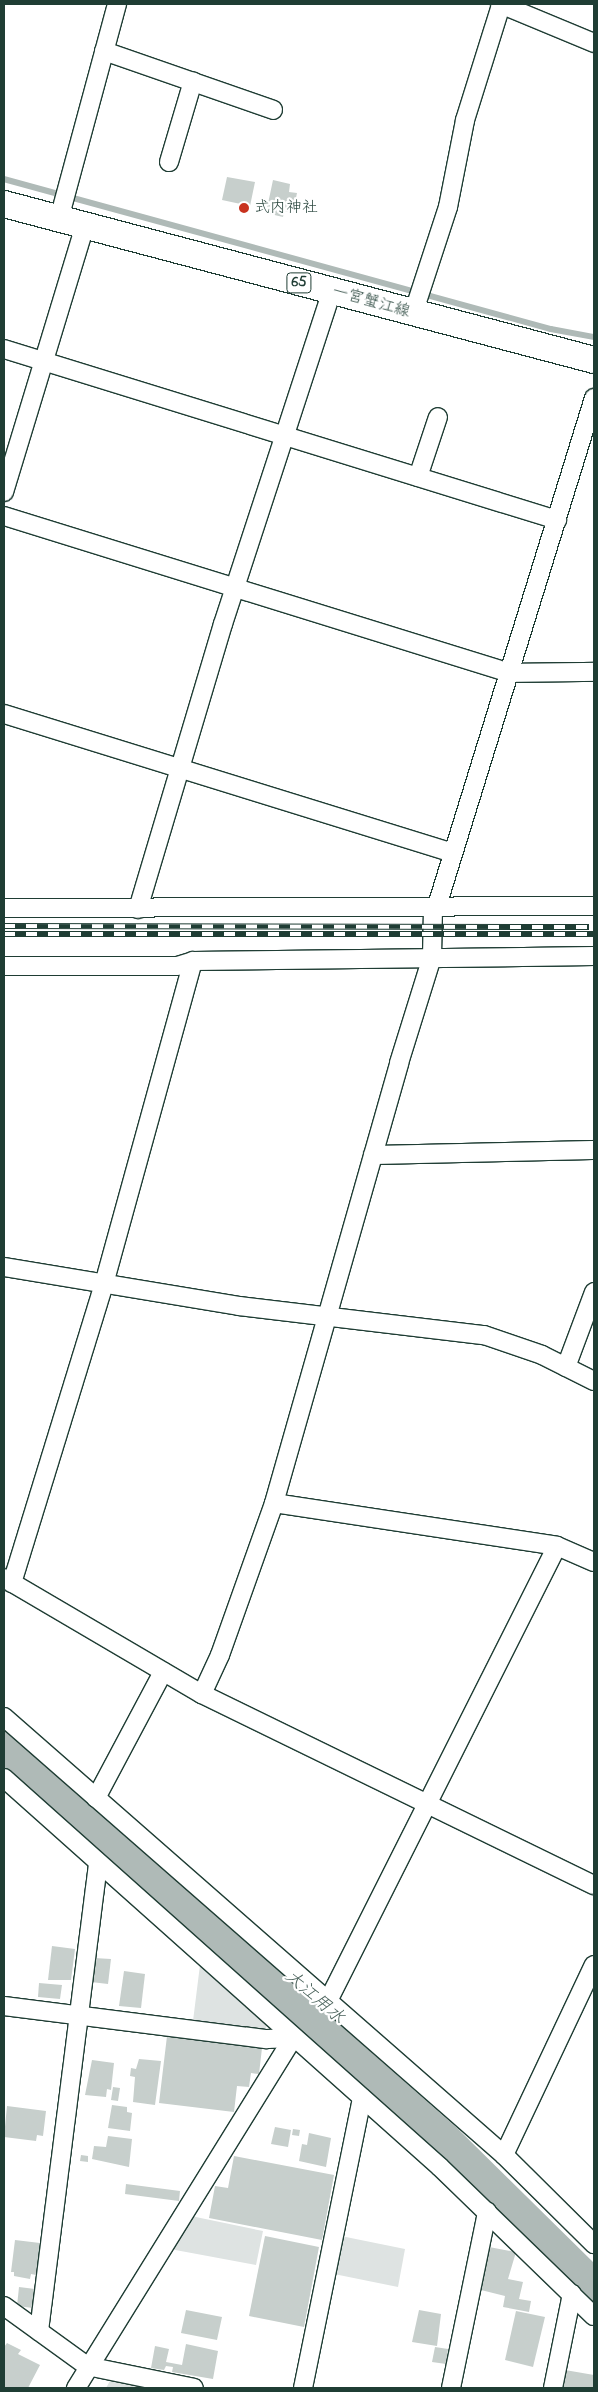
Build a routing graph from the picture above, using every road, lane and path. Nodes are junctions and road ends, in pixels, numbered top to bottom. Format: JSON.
{"nodes":[{"id":1,"x":117,"y":4,"type":"edge"},
{"id":2,"x":500,"y":4,"type":"edge"},
{"id":3,"x":594,"y":43,"type":"edge"},
{"id":4,"x":104,"y":51,"type":"junction"},
{"id":5,"x":193,"y":82,"type":"junction"},
{"id":6,"x":273,"y":110,"type":"dead end"},
{"id":7,"x":169,"y":162,"type":"dead end"},
{"id":8,"x":4,"y":204,"type":"edge"},
{"id":9,"x":63,"y":204,"type":"junction"},
{"id":10,"x":85,"y":226,"type":"junction"},
{"id":11,"x":332,"y":291,"type":"junction"},
{"id":12,"x":415,"y":308,"type":"junction"},
{"id":13,"x":4,"y":349,"type":"edge"},
{"id":14,"x":594,"y":360,"type":"edge"},
{"id":15,"x":44,"y":361,"type":"junction"},
{"id":16,"x":594,"y":398,"type":"edge"},
{"id":17,"x":438,"y":417,"type":"dead end"},
{"id":18,"x":284,"y":437,"type":"junction"},
{"id":19,"x":587,"y":450,"type":"edge"},
{"id":20,"x":418,"y":477,"type":"junction"},
{"id":21,"x":4,"y":492,"type":"edge"},
{"id":22,"x":4,"y":516,"type":"edge"},
{"id":23,"x":557,"y":520,"type":"junction"},
{"id":24,"x":234,"y":590,"type":"junction"},
{"id":25,"x":594,"y":672,"type":"edge"},
{"id":26,"x":510,"y":673,"type":"junction"},
{"id":27,"x":4,"y":714,"type":"edge"},
{"id":28,"x":180,"y":768,"type":"junction"},
{"id":29,"x":453,"y":853,"type":"junction"},
{"id":30,"x":594,"y":906,"type":"edge"},
{"id":31,"x":4,"y":908,"type":"edge"},
{"id":32,"x":138,"y":909,"type":"junction"},
{"id":33,"x":434,"y":909,"type":"junction"},
{"id":34,"x":594,"y":956,"type":"edge"},
{"id":35,"x":432,"y":957,"type":"junction"},
{"id":36,"x":193,"y":961,"type":"junction"},
{"id":37,"x":4,"y":966,"type":"edge"},
{"id":38,"x":594,"y":1150,"type":"edge"},
{"id":39,"x":373,"y":1155,"type":"junction"},
{"id":40,"x":4,"y":1267,"type":"edge"},
{"id":41,"x":104,"y":1284,"type":"junction"},
{"id":42,"x":594,"y":1292,"type":"edge"},
{"id":43,"x":328,"y":1316,"type":"junction"},
{"id":44,"x":566,"y":1367,"type":"junction"},
{"id":45,"x":594,"y":1381,"type":"edge"},
{"id":46,"x":274,"y":1502,"type":"junction"},
{"id":47,"x":557,"y":1546,"type":"junction"},
{"id":48,"x":594,"y":1562,"type":"edge"},
{"id":49,"x":8,"y":1581,"type":"edge"},
{"id":50,"x":163,"y":1672,"type":"junction"},
{"id":51,"x":202,"y":1694,"type":"junction"},
{"id":52,"x":4,"y":1717,"type":"edge"},
{"id":53,"x":4,"y":1778,"type":"edge"},
{"id":54,"x":96,"y":1798,"type":"junction"},
{"id":55,"x":426,"y":1803,"type":"junction"},
{"id":56,"x":98,"y":1864,"type":"junction"},
{"id":57,"x":594,"y":1885,"type":"edge"},
{"id":58,"x":594,"y":1965,"type":"edge"},
{"id":59,"x":329,"y":1999,"type":"junction"},
{"id":60,"x":4,"y":2006,"type":"edge"},
{"id":61,"x":79,"y":2016,"type":"junction"},
{"id":62,"x":293,"y":2038,"type":"junction"},
{"id":63,"x":362,"y":2098,"type":"junction"},
{"id":64,"x":504,"y":2155,"type":"junction"},
{"id":65,"x":487,"y":2212,"type":"junction"},
{"id":66,"x":594,"y":2244,"type":"edge"},
{"id":67,"x":572,"y":2294,"type":"junction"},
{"id":68,"x":4,"y":2306,"type":"edge"},
{"id":69,"x":594,"y":2316,"type":"edge"},
{"id":70,"x":39,"y":2331,"type":"junction"},
{"id":71,"x":87,"y":2366,"type":"junction"},
{"id":72,"x":76,"y":2388,"type":"edge"},
{"id":73,"x":194,"y":2388,"type":"edge"},
{"id":74,"x":302,"y":2388,"type":"edge"},
{"id":75,"x":451,"y":2388,"type":"edge"},
{"id":76,"x":552,"y":2388,"type":"edge"}],
"edges":[{"from":1,"to":4,"type":"street"},
{"from":2,"to":3,"type":"street"},
{"from":2,"to":12,"type":"street"},
{"from":4,"to":5,"type":"street"},
{"from":4,"to":9,"type":"street"},
{"from":5,"to":6,"type":"street"},
{"from":5,"to":7,"type":"street"},
{"from":8,"to":9,"type":"main road","name":"一宮蟹江線","number":"65"},
{"from":9,"to":10,"type":"main road","name":"一宮蟹江線","number":"65"},
{"from":10,"to":11,"type":"main road","name":"一宮蟹江線","number":"65"},
{"from":10,"to":15,"type":"street"},
{"from":11,"to":12,"type":"main road","name":"一宮蟹江線","number":"65"},
{"from":11,"to":18,"type":"street"},
{"from":12,"to":14,"type":"main road","name":"一宮蟹江線","number":"65"},
{"from":13,"to":15,"type":"street"},
{"from":15,"to":18,"type":"street"},
{"from":15,"to":21,"type":"street"},
{"from":16,"to":19,"type":"street"},
{"from":17,"to":20,"type":"street"},
{"from":18,"to":20,"type":"street"},
{"from":18,"to":24,"type":"street"},
{"from":19,"to":23,"type":"street"},
{"from":20,"to":23,"type":"street"},
{"from":22,"to":24,"type":"street"},
{"from":23,"to":26,"type":"street"},
{"from":24,"to":26,"type":"street"},
{"from":24,"to":28,"type":"street"},
{"from":25,"to":26,"type":"street"},
{"from":26,"to":29,"type":"street"},
{"from":27,"to":28,"type":"street"},
{"from":28,"to":29,"type":"street"},
{"from":28,"to":32,"type":"street"},
{"from":29,"to":33,"type":"street"},
{"from":30,"to":33,"type":"street"},
{"from":31,"to":32,"type":"street"},
{"from":32,"to":33,"type":"street"},
{"from":33,"to":35,"type":"street"},
{"from":34,"to":35,"type":"street"},
{"from":35,"to":36,"type":"street"},
{"from":35,"to":39,"type":"street"},
{"from":36,"to":37,"type":"street"},
{"from":36,"to":41,"type":"street"},
{"from":38,"to":39,"type":"street"},
{"from":39,"to":43,"type":"street"},
{"from":40,"to":41,"type":"street"},
{"from":41,"to":43,"type":"street"},
{"from":41,"to":49,"type":"street"},
{"from":42,"to":44,"type":"street"},
{"from":43,"to":44,"type":"street"},
{"from":43,"to":46,"type":"street"},
{"from":44,"to":45,"type":"street"},
{"from":46,"to":47,"type":"street"},
{"from":46,"to":51,"type":"street"},
{"from":47,"to":48,"type":"street"},
{"from":47,"to":55,"type":"street"},
{"from":49,"to":50,"type":"street"},
{"from":50,"to":51,"type":"street"},
{"from":50,"to":54,"type":"street"},
{"from":51,"to":55,"type":"street"},
{"from":52,"to":54,"type":"street"},
{"from":53,"to":56,"type":"street"},
{"from":54,"to":59,"type":"street"},
{"from":55,"to":57,"type":"street"},
{"from":55,"to":59,"type":"street"},
{"from":56,"to":61,"type":"street"},
{"from":56,"to":62,"type":"street"},
{"from":58,"to":64,"type":"street"},
{"from":59,"to":64,"type":"street"},
{"from":60,"to":61,"type":"street"},
{"from":61,"to":62,"type":"street"},
{"from":61,"to":70,"type":"street"},
{"from":62,"to":63,"type":"street"},
{"from":62,"to":71,"type":"street"},
{"from":63,"to":65,"type":"street"},
{"from":63,"to":74,"type":"street"},
{"from":64,"to":66,"type":"street"},
{"from":65,"to":67,"type":"street"},
{"from":65,"to":75,"type":"street"},
{"from":67,"to":69,"type":"street"},
{"from":67,"to":76,"type":"street"},
{"from":68,"to":70,"type":"street"},
{"from":70,"to":71,"type":"street"},
{"from":71,"to":72,"type":"street"},
{"from":71,"to":73,"type":"street"}]}
